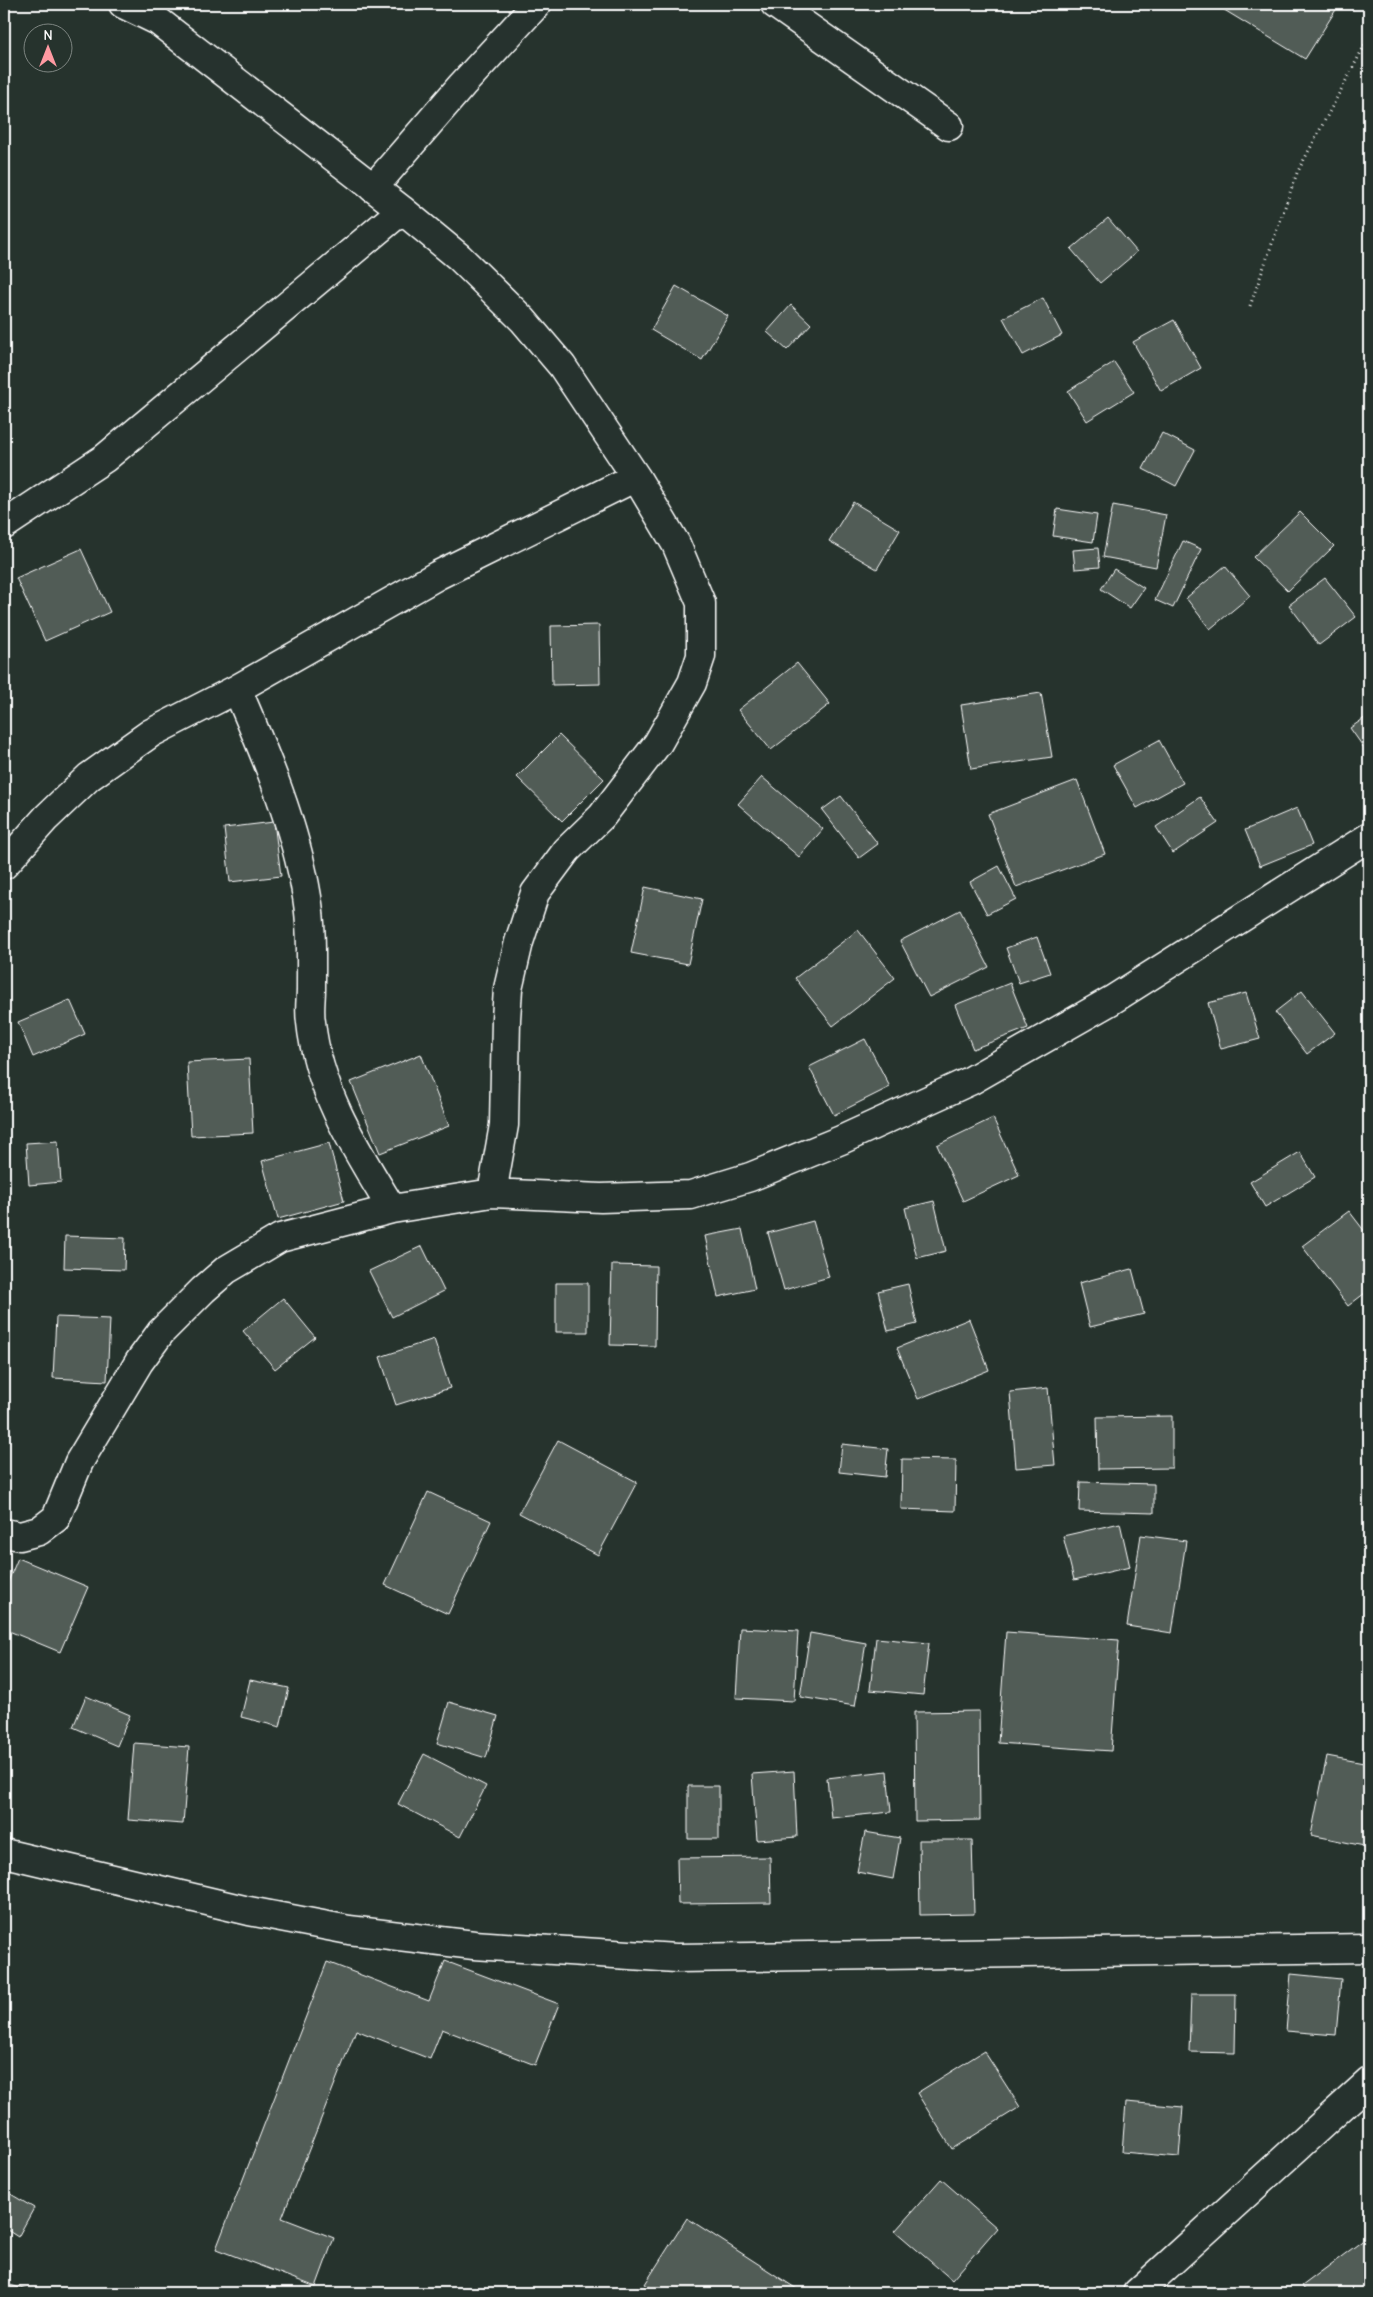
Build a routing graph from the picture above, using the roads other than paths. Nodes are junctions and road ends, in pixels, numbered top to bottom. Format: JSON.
{"nodes":[{"id":1,"x":123,"y":4,"type":"edge"},
{"id":2,"x":538,"y":4,"type":"edge"},
{"id":3,"x":775,"y":4,"type":"edge"},
{"id":4,"x":949,"y":126,"type":"dead end"},
{"id":5,"x":373,"y":188,"type":"junction"},
{"id":6,"x":402,"y":210,"type":"junction"},
{"id":7,"x":636,"y":476,"type":"junction"},
{"id":8,"x":4,"y":525,"type":"edge"},
{"id":9,"x":237,"y":689,"type":"junction"},
{"id":10,"x":1369,"y":837,"type":"edge"},
{"id":11,"x":4,"y":865,"type":"edge"},
{"id":12,"x":492,"y":1193,"type":"junction"},
{"id":13,"x":392,"y":1209,"type":"junction"},
{"id":14,"x":4,"y":1533,"type":"edge"},
{"id":15,"x":4,"y":1853,"type":"edge"},
{"id":16,"x":1369,"y":1948,"type":"edge"},
{"id":17,"x":1369,"y":2082,"type":"edge"},
{"id":18,"x":1137,"y":2293,"type":"edge"}],
"edges":[{"from":1,"to":5,"type":"street"},
{"from":2,"to":5,"type":"street"},
{"from":3,"to":4,"type":"street"},
{"from":5,"to":6,"type":"street"},
{"from":6,"to":7,"type":"street"},
{"from":6,"to":8,"type":"street"},
{"from":7,"to":9,"type":"street"},
{"from":7,"to":12,"type":"street"},
{"from":9,"to":11,"type":"street"},
{"from":9,"to":13,"type":"street"},
{"from":10,"to":12,"type":"street"},
{"from":12,"to":13,"type":"street"},
{"from":13,"to":14,"type":"street"},
{"from":15,"to":16,"type":"street"},
{"from":17,"to":18,"type":"street"}]}
